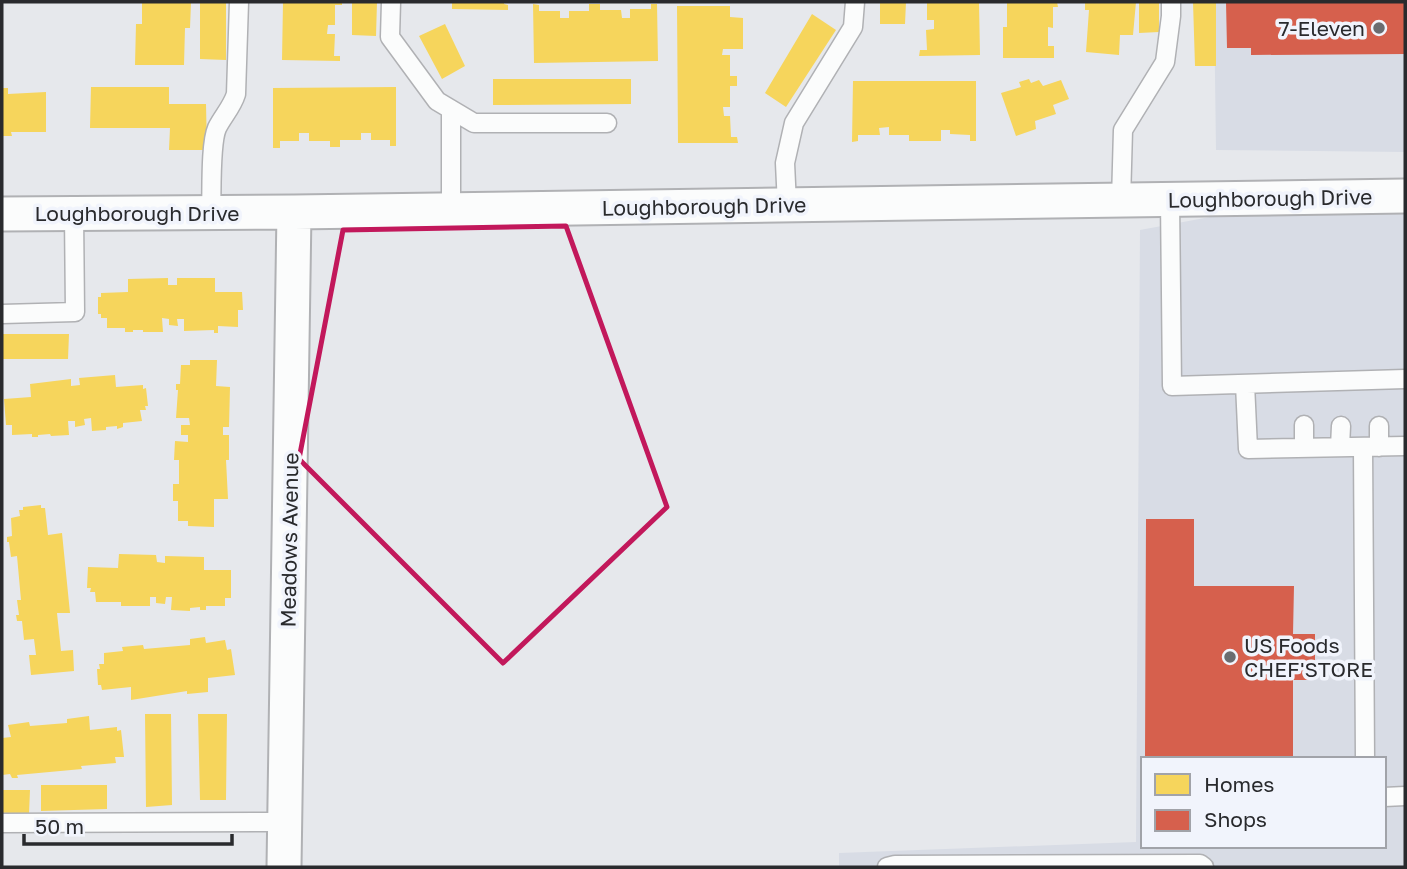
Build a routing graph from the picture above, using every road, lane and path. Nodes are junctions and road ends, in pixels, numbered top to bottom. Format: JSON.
{"nodes":[{"id":1,"x":239,"y":2,"type":"edge"},
{"id":2,"x":391,"y":2,"type":"edge"},
{"id":3,"x":855,"y":2,"type":"edge"},
{"id":4,"x":1171,"y":2,"type":"edge"},
{"id":5,"x":451,"y":110,"type":"junction"},
{"id":6,"x":607,"y":123,"type":"dead end"},
{"id":7,"x":1405,"y":196,"type":"edge"},
{"id":8,"x":1170,"y":200,"type":"junction"},
{"id":9,"x":1121,"y":201,"type":"junction"},
{"id":10,"x":787,"y":205,"type":"junction"},
{"id":11,"x":451,"y":210,"type":"junction"},
{"id":12,"x":295,"y":212,"type":"junction"},
{"id":13,"x":211,"y":213,"type":"junction"},
{"id":14,"x":2,"y":214,"type":"edge"},
{"id":15,"x":74,"y":214,"type":"junction"},
{"id":16,"x":2,"y":314,"type":"edge"},
{"id":17,"x":1405,"y":379,"type":"edge"},
{"id":18,"x":1245,"y":384,"type":"junction"},
{"id":19,"x":1304,"y":425,"type":"dead end"},
{"id":20,"x":1341,"y":426,"type":"dead end"},
{"id":21,"x":1379,"y":426,"type":"dead end"},
{"id":22,"x":1405,"y":446,"type":"edge"},
{"id":23,"x":1340,"y":447,"type":"junction"},
{"id":24,"x":1371,"y":447,"type":"junction"},
{"id":25,"x":1304,"y":448,"type":"junction"},
{"id":26,"x":1364,"y":757,"type":"edge"},
{"id":27,"x":1405,"y":796,"type":"edge"},
{"id":28,"x":1386,"y":797,"type":"edge"},
{"id":29,"x":285,"y":822,"type":"junction"},
{"id":30,"x":2,"y":823,"type":"edge"},
{"id":31,"x":284,"y":867,"type":"edge"},
{"id":32,"x":887,"y":867,"type":"edge"},
{"id":33,"x":1204,"y":867,"type":"edge"}],
"edges":[{"from":1,"to":13,"type":"lane"},
{"from":2,"to":5,"type":"lane"},
{"from":3,"to":10,"type":"lane"},
{"from":4,"to":9,"type":"lane"},
{"from":5,"to":6,"type":"lane"},
{"from":5,"to":11,"type":"lane"},
{"from":7,"to":8,"type":"street","name":"Loughborough Drive"},
{"from":8,"to":9,"type":"street","name":"Loughborough Drive"},
{"from":8,"to":18,"type":"lane"},
{"from":9,"to":10,"type":"street","name":"Loughborough Drive"},
{"from":10,"to":11,"type":"street","name":"Loughborough Drive"},
{"from":11,"to":12,"type":"street","name":"Loughborough Drive"},
{"from":12,"to":13,"type":"street","name":"Loughborough Drive"},
{"from":12,"to":29,"type":"street","name":"Meadows Avenue"},
{"from":13,"to":15,"type":"street","name":"Loughborough Drive"},
{"from":14,"to":15,"type":"street","name":"Loughborough Drive"},
{"from":15,"to":16,"type":"lane"},
{"from":17,"to":18,"type":"lane"},
{"from":18,"to":25,"type":"lane"},
{"from":19,"to":25,"type":"lane"},
{"from":20,"to":23,"type":"lane"},
{"from":21,"to":24,"type":"lane"},
{"from":22,"to":24,"type":"lane"},
{"from":23,"to":24,"type":"lane"},
{"from":23,"to":25,"type":"lane"},
{"from":24,"to":26,"type":"lane"},
{"from":27,"to":28,"type":"lane"},
{"from":29,"to":30,"type":"lane"},
{"from":29,"to":31,"type":"street","name":"Meadows Avenue"},
{"from":32,"to":33,"type":"lane"}]}
